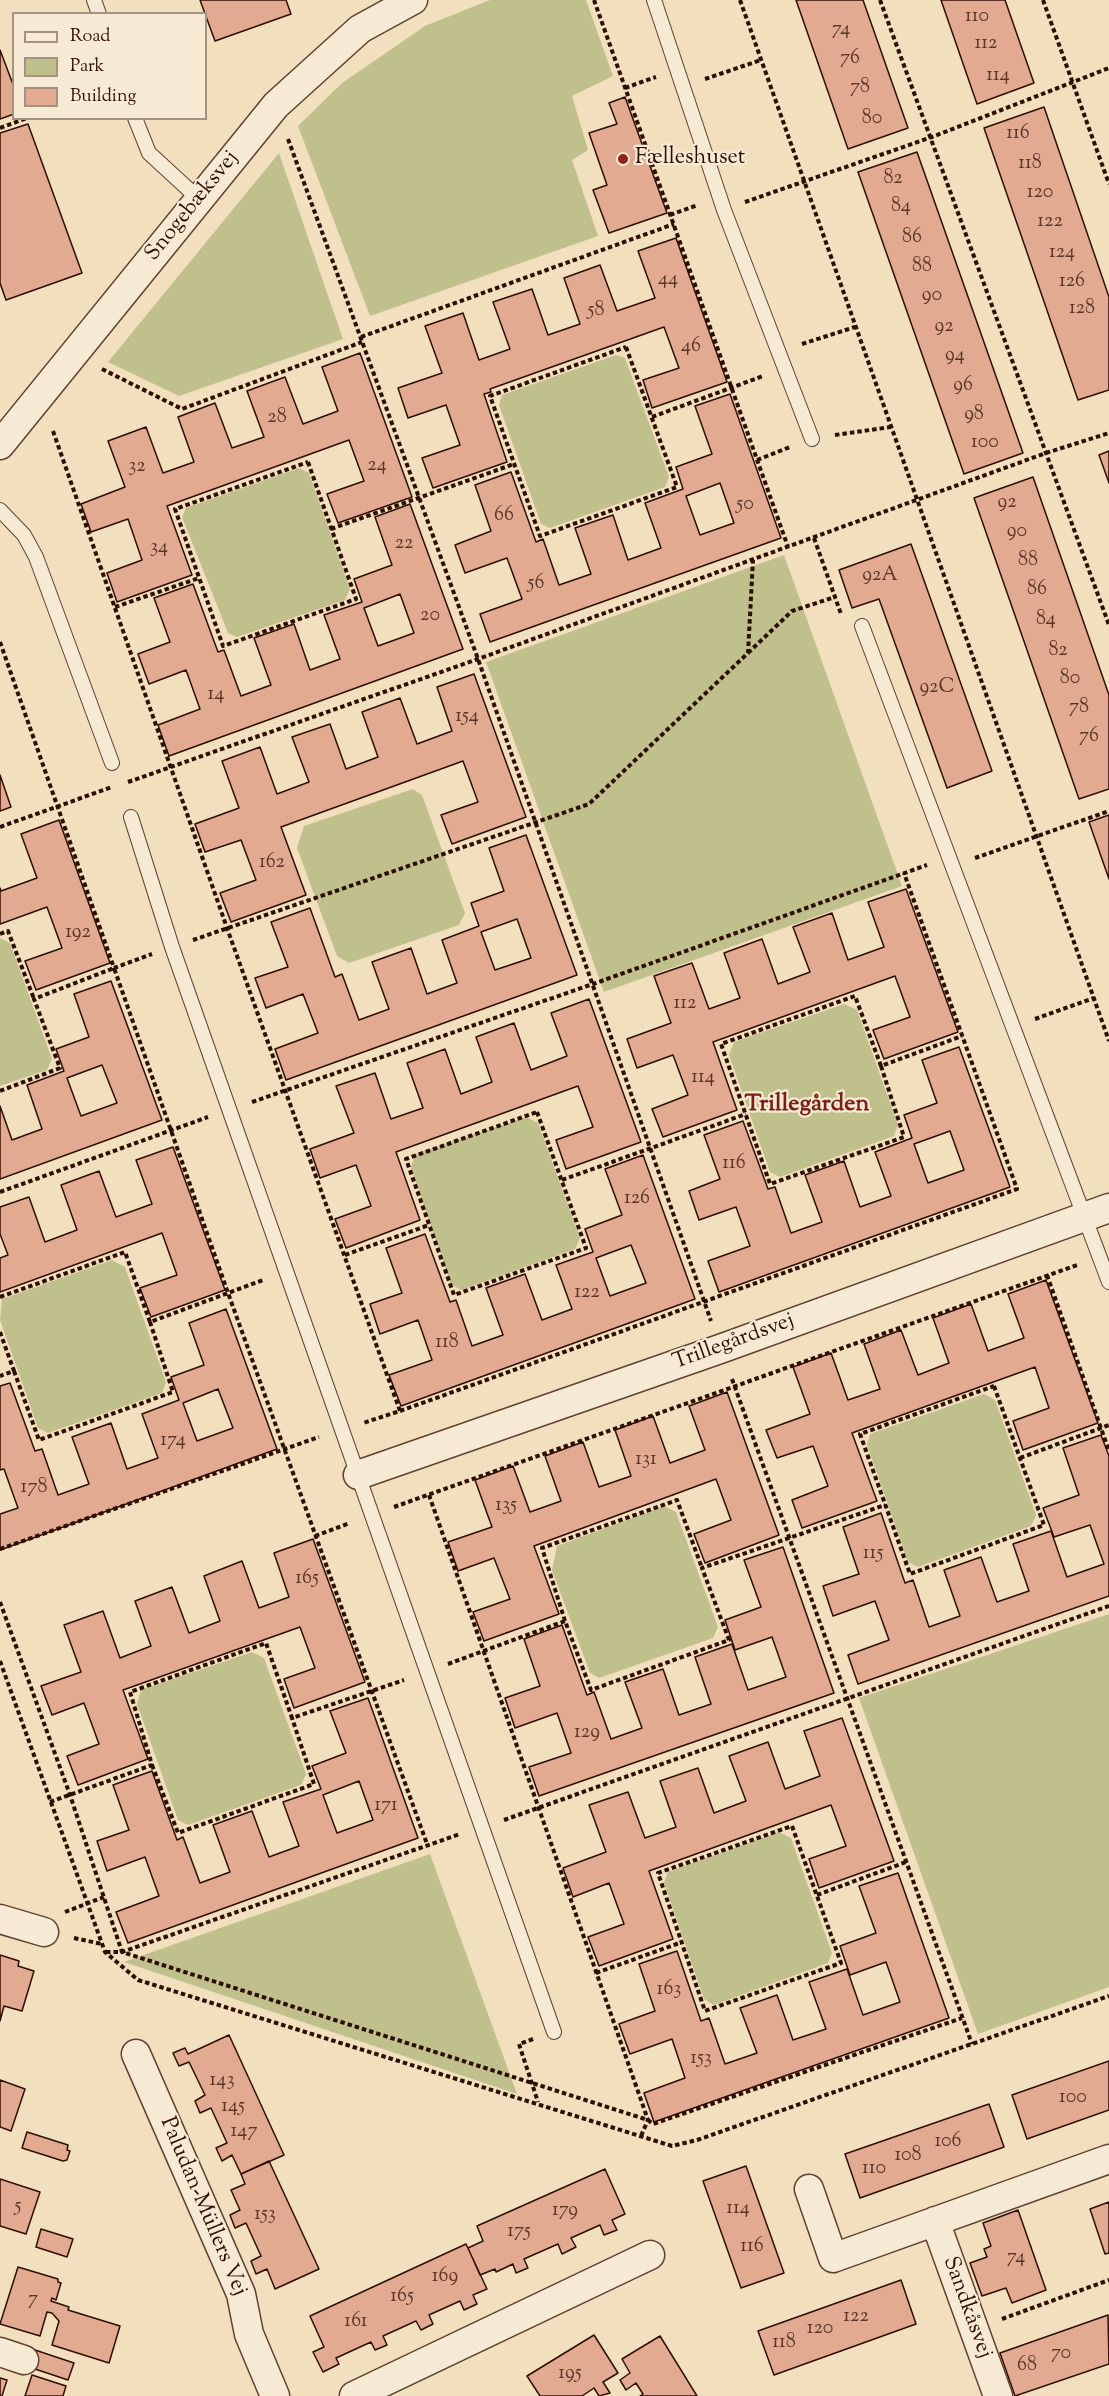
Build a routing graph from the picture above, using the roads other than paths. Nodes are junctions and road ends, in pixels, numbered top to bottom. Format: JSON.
{"nodes":[{"id":1,"x":413,"y":0,"type":"edge"},
{"id":2,"x":654,"y":0,"type":"edge"},
{"id":3,"x":136,"y":120,"type":"edge"},
{"id":4,"x":199,"y":199,"type":"junction"},
{"id":5,"x":812,"y":439,"type":"road end"},
{"id":6,"x":0,"y":444,"type":"edge"},
{"id":7,"x":0,"y":510,"type":"edge"},
{"id":8,"x":862,"y":626,"type":"road end"},
{"id":9,"x":112,"y":763,"type":"dead end"},
{"id":10,"x":131,"y":817,"type":"dead end"},
{"id":11,"x":1097,"y":1212,"type":"edge"},
{"id":12,"x":1109,"y":1282,"type":"edge"},
{"id":13,"x":358,"y":1474,"type":"junction"},
{"id":14,"x":0,"y":1918,"type":"edge"},
{"id":15,"x":44,"y":1932,"type":"dead end"},
{"id":16,"x":554,"y":2032,"type":"road end"},
{"id":17,"x":136,"y":2054,"type":"dead end"},
{"id":18,"x":1109,"y":2158,"type":"edge"},
{"id":19,"x":808,"y":2189,"type":"dead end"},
{"id":20,"x":935,"y":2221,"type":"junction"},
{"id":21,"x":650,"y":2255,"type":"dead end"},
{"id":22,"x":275,"y":2396,"type":"edge"},
{"id":23,"x":354,"y":2396,"type":"edge"},
{"id":24,"x":998,"y":2396,"type":"edge"}],
"edges":[{"from":1,"to":4,"type":"street","name":"Snogebæksvej"},
{"from":2,"to":5,"type":"lane"},
{"from":3,"to":4,"type":"lane"},
{"from":4,"to":6,"type":"street","name":"Snogebæksvej"},
{"from":7,"to":9,"type":"lane"},
{"from":8,"to":11,"type":"lane"},
{"from":10,"to":13,"type":"lane"},
{"from":11,"to":12,"type":"lane"},
{"from":11,"to":13,"type":"street","name":"Trillegårdsvej"},
{"from":13,"to":16,"type":"lane"},
{"from":14,"to":15,"type":"street"},
{"from":17,"to":22,"type":"street","name":"Paludan-Müllers Vej"},
{"from":18,"to":20,"type":"street"},
{"from":19,"to":20,"type":"street"},
{"from":20,"to":24,"type":"street","name":"Sandkåsvej"},
{"from":21,"to":23,"type":"street"}]}
